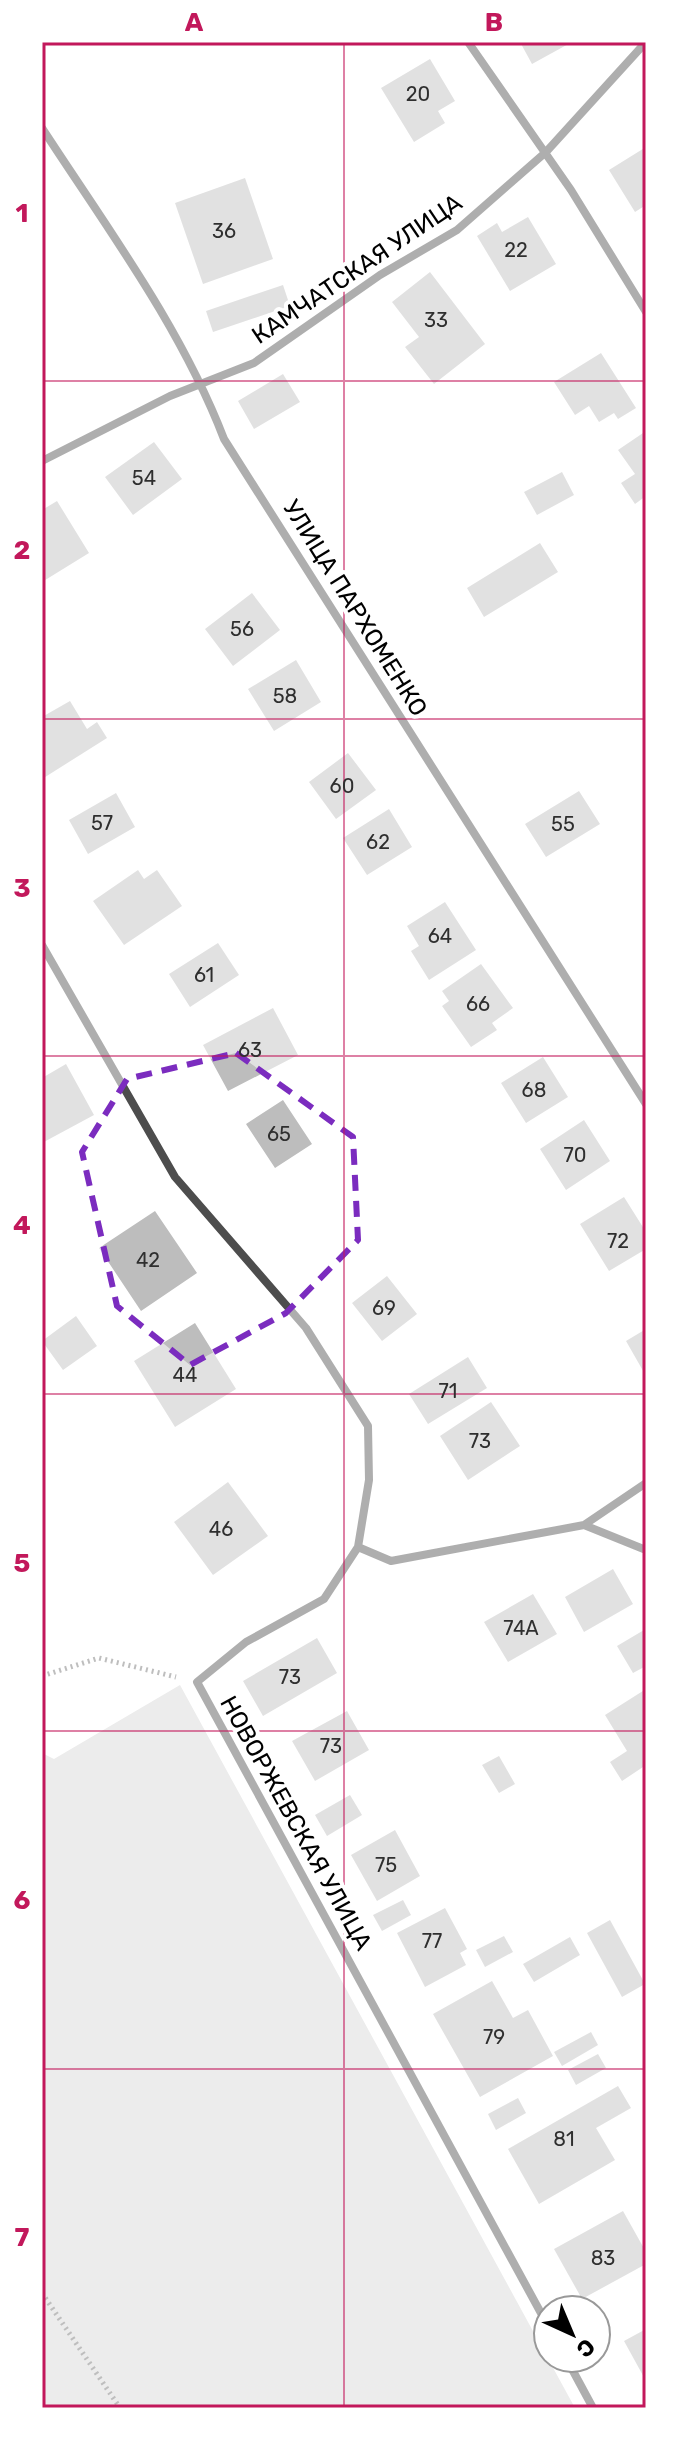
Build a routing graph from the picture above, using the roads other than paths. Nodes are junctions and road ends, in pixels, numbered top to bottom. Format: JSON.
{"nodes":[{"id":1,"x":468,"y":42,"type":"edge"},
{"id":2,"x":646,"y":42,"type":"edge"},
{"id":3,"x":42,"y":128,"type":"edge"},
{"id":4,"x":546,"y":152,"type":"junction"},
{"id":5,"x":646,"y":312,"type":"edge"},
{"id":6,"x":203,"y":383,"type":"junction"},
{"id":7,"x":42,"y":461,"type":"edge"},
{"id":8,"x":42,"y":945,"type":"edge"},
{"id":9,"x":646,"y":1104,"type":"edge"},
{"id":10,"x":646,"y":1483,"type":"edge"},
{"id":11,"x":584,"y":1525,"type":"junction"},
{"id":12,"x":358,"y":1547,"type":"junction"},
{"id":13,"x":646,"y":1550,"type":"edge"},
{"id":14,"x":532,"y":2297,"type":"edge"},
{"id":15,"x":575,"y":2374,"type":"edge"},
{"id":16,"x":593,"y":2408,"type":"edge"}],
"edges":[{"from":1,"to":4,"type":"street"},
{"from":2,"to":4,"type":"street","name":"КАМЧАТСКАЯ УЛИЦА"},
{"from":3,"to":6,"type":"street","name":"УЛИЦА ПАРХОМЕНКО"},
{"from":4,"to":5,"type":"street"},
{"from":4,"to":6,"type":"street","name":"КАМЧАТСКАЯ УЛИЦА"},
{"from":6,"to":7,"type":"street","name":"КАМЧАТСКАЯ УЛИЦА"},
{"from":6,"to":9,"type":"street","name":"УЛИЦА ПАРХОМЕНКО"},
{"from":8,"to":12,"type":"street","name":"НОВОРЖЕВСКАЯ УЛИЦА"},
{"from":10,"to":11,"type":"street"},
{"from":11,"to":12,"type":"street"},
{"from":11,"to":13,"type":"street"},
{"from":12,"to":14,"type":"street","name":"НОВОРЖЕВСКАЯ УЛИЦА"},
{"from":15,"to":16,"type":"street"}]}
